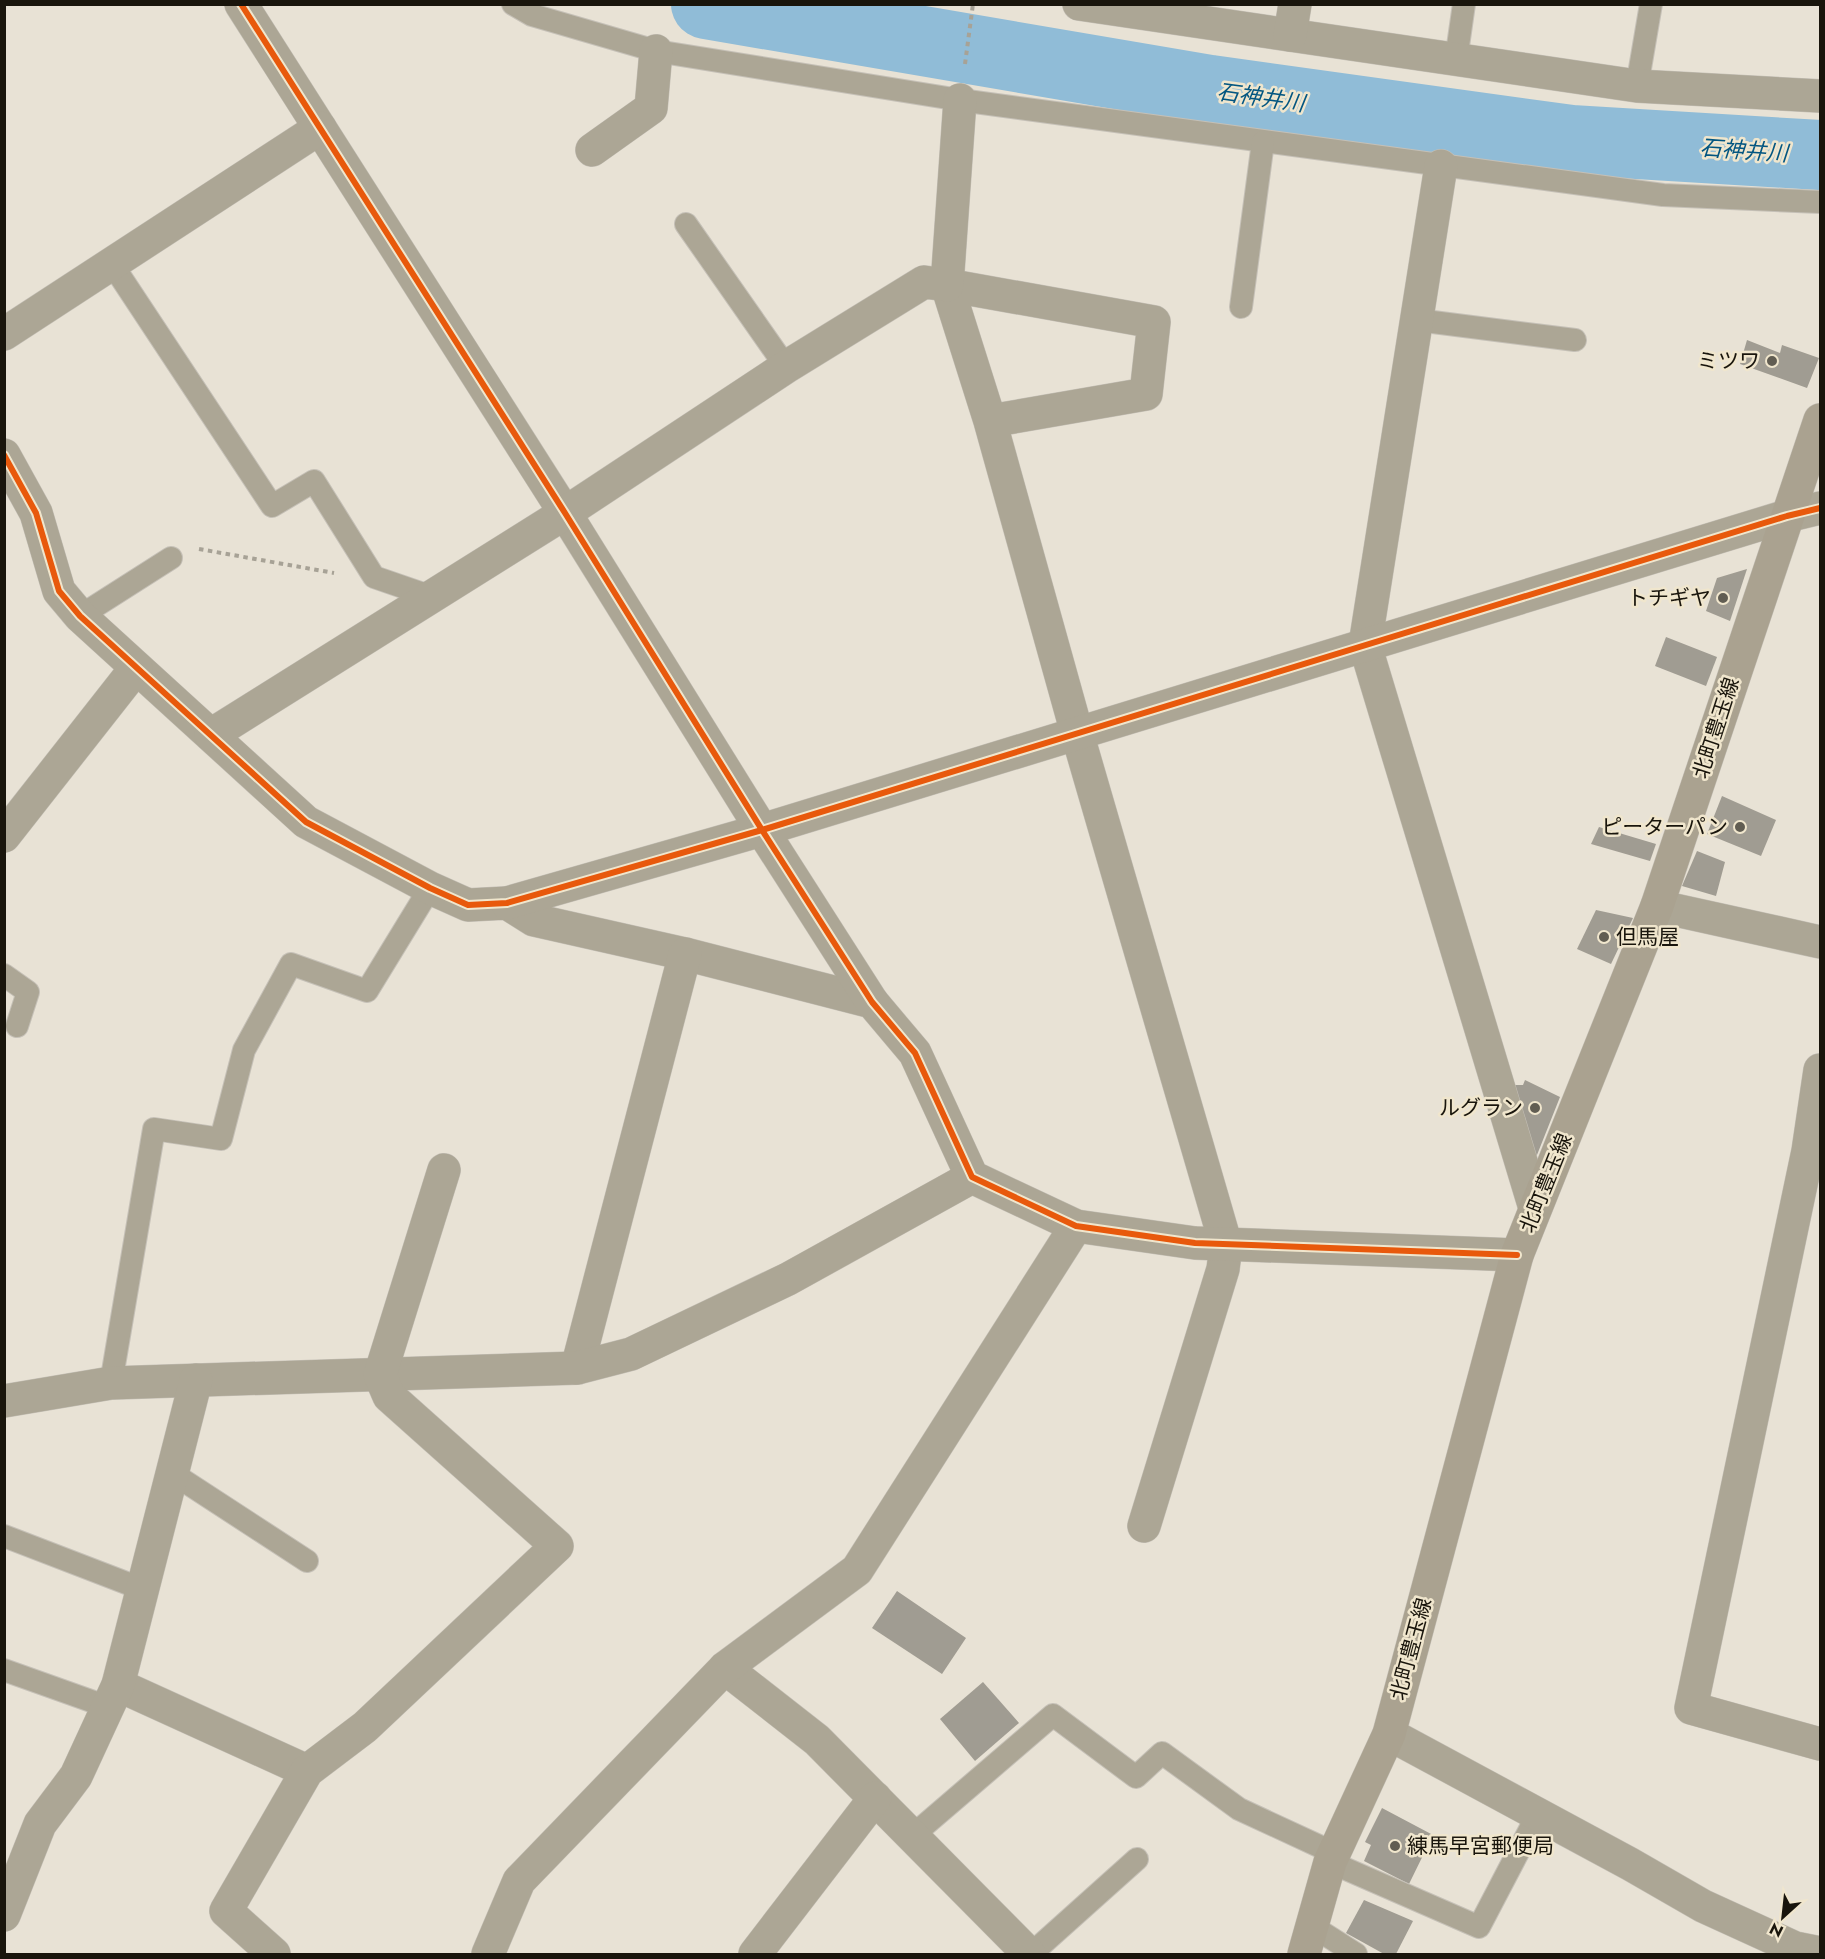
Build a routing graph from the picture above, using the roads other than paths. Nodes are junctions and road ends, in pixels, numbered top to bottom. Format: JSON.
{"nodes":[{"id":1,"x":241,"y":4,"type":"edge"},
{"id":2,"x":513,"y":4,"type":"edge"},
{"id":3,"x":1079,"y":4,"type":"edge"},
{"id":4,"x":1464,"y":4,"type":"edge"},
{"id":5,"x":1651,"y":4,"type":"edge"},
{"id":6,"x":1218,"y":14,"type":"edge"},
{"id":7,"x":1292,"y":20,"type":"edge"},
{"id":8,"x":656,"y":51,"type":"junction"},
{"id":9,"x":1456,"y":60,"type":"junction"},
{"id":10,"x":1637,"y":86,"type":"junction"},
{"id":11,"x":1821,"y":96,"type":"edge"},
{"id":12,"x":960,"y":100,"type":"junction"},
{"id":13,"x":320,"y":128,"type":"junction"},
{"id":14,"x":1263,"y":142,"type":"junction"},
{"id":15,"x":592,"y":150,"type":"dead end"},
{"id":16,"x":1441,"y":166,"type":"junction"},
{"id":17,"x":1821,"y":202,"type":"edge"},
{"id":18,"x":686,"y":224,"type":"dead end"},
{"id":19,"x":112,"y":264,"type":"junction"},
{"id":20,"x":947,"y":285,"type":"junction"},
{"id":21,"x":1241,"y":307,"type":"dead end"},
{"id":22,"x":1417,"y":320,"type":"junction"},
{"id":23,"x":4,"y":334,"type":"edge"},
{"id":24,"x":1575,"y":340,"type":"dead end"},
{"id":25,"x":786,"y":367,"type":"junction"},
{"id":26,"x":1821,"y":420,"type":"edge"},
{"id":27,"x":990,"y":421,"type":"junction"},
{"id":28,"x":4,"y":455,"type":"edge"},
{"id":29,"x":1821,"y":508,"type":"edge"},
{"id":30,"x":565,"y":513,"type":"junction"},
{"id":31,"x":1787,"y":516,"type":"junction"},
{"id":32,"x":171,"y":558,"type":"road end"},
{"id":33,"x":432,"y":597,"type":"junction"},
{"id":34,"x":80,"y":616,"type":"junction"},
{"id":35,"x":1365,"y":645,"type":"junction"},
{"id":36,"x":136,"y":668,"type":"junction"},
{"id":37,"x":1077,"y":733,"type":"junction"},
{"id":38,"x":211,"y":735,"type":"junction"},
{"id":39,"x":762,"y":830,"type":"junction"},
{"id":40,"x":4,"y":836,"type":"edge"},
{"id":41,"x":430,"y":888,"type":"junction"},
{"id":42,"x":507,"y":903,"type":"junction"},
{"id":43,"x":1657,"y":906,"type":"junction"},
{"id":44,"x":1821,"y":942,"type":"edge"},
{"id":45,"x":685,"y":954,"type":"junction"},
{"id":46,"x":4,"y":975,"type":"edge"},
{"id":47,"x":872,"y":1002,"type":"junction"},
{"id":48,"x":17,"y":1026,"type":"dead end"},
{"id":49,"x":1821,"y":1070,"type":"edge"},
{"id":50,"x":1814,"y":1152,"type":"edge"},
{"id":51,"x":444,"y":1170,"type":"dead end"},
{"id":52,"x":972,"y":1177,"type":"junction"},
{"id":53,"x":1535,"y":1208,"type":"junction"},
{"id":54,"x":1076,"y":1226,"type":"junction"},
{"id":55,"x":1226,"y":1245,"type":"junction"},
{"id":56,"x":1517,"y":1255,"type":"junction"},
{"id":57,"x":577,"y":1368,"type":"junction"},
{"id":58,"x":380,"y":1375,"type":"junction"},
{"id":59,"x":196,"y":1380,"type":"junction"},
{"id":60,"x":111,"y":1383,"type":"junction"},
{"id":61,"x":4,"y":1401,"type":"edge"},
{"id":62,"x":172,"y":1473,"type":"junction"},
{"id":63,"x":1144,"y":1526,"type":"dead end"},
{"id":64,"x":4,"y":1536,"type":"edge"},
{"id":65,"x":307,"y":1561,"type":"dead end"},
{"id":66,"x":142,"y":1589,"type":"junction"},
{"id":67,"x":725,"y":1668,"type":"junction"},
{"id":68,"x":4,"y":1670,"type":"edge"},
{"id":69,"x":112,"y":1696,"type":"junction"},
{"id":70,"x":1389,"y":1734,"type":"junction"},
{"id":71,"x":1821,"y":1744,"type":"edge"},
{"id":72,"x":307,"y":1771,"type":"junction"},
{"id":73,"x":875,"y":1798,"type":"junction"},
{"id":74,"x":1538,"y":1814,"type":"junction"},
{"id":75,"x":912,"y":1836,"type":"junction"},
{"id":76,"x":1137,"y":1858,"type":"dead end"},
{"id":77,"x":1332,"y":1858,"type":"junction"},
{"id":78,"x":4,"y":1915,"type":"edge"},
{"id":79,"x":1308,"y":1940,"type":"edge"},
{"id":80,"x":1803,"y":1952,"type":"edge"},
{"id":81,"x":274,"y":1954,"type":"edge"},
{"id":82,"x":488,"y":1954,"type":"edge"},
{"id":83,"x":754,"y":1954,"type":"edge"},
{"id":84,"x":1030,"y":1954,"type":"edge"},
{"id":85,"x":1356,"y":1954,"type":"edge"}],
"edges":[{"from":1,"to":13,"type":"street"},
{"from":2,"to":8,"type":"lane"},
{"from":3,"to":6,"type":"street"},
{"from":4,"to":9,"type":"lane"},
{"from":5,"to":10,"type":"lane"},
{"from":6,"to":7,"type":"street"},
{"from":7,"to":9,"type":"street"},
{"from":8,"to":12,"type":"lane"},
{"from":8,"to":15,"type":"street"},
{"from":9,"to":10,"type":"street"},
{"from":10,"to":11,"type":"street"},
{"from":12,"to":14,"type":"lane"},
{"from":12,"to":20,"type":"street"},
{"from":13,"to":19,"type":"street"},
{"from":13,"to":30,"type":"street"},
{"from":14,"to":16,"type":"lane"},
{"from":14,"to":21,"type":"lane"},
{"from":16,"to":17,"type":"lane"},
{"from":16,"to":22,"type":"street"},
{"from":18,"to":25,"type":"lane"},
{"from":19,"to":23,"type":"street"},
{"from":19,"to":33,"type":"lane"},
{"from":20,"to":25,"type":"street"},
{"from":20,"to":27,"type":"street"},
{"from":20,"to":27,"type":"street"},
{"from":22,"to":24,"type":"lane"},
{"from":22,"to":35,"type":"street"},
{"from":25,"to":30,"type":"street"},
{"from":26,"to":31,"type":"main road","name":"北町豊玉線"},
{"from":27,"to":37,"type":"street"},
{"from":28,"to":34,"type":"street"},
{"from":29,"to":31,"type":"street"},
{"from":30,"to":33,"type":"street"},
{"from":30,"to":39,"type":"street"},
{"from":31,"to":35,"type":"street"},
{"from":31,"to":43,"type":"main road","name":"北町豊玉線"},
{"from":32,"to":34,"type":"lane"},
{"from":33,"to":38,"type":"street"},
{"from":34,"to":36,"type":"street"},
{"from":35,"to":37,"type":"street"},
{"from":35,"to":53,"type":"street"},
{"from":36,"to":38,"type":"street"},
{"from":36,"to":40,"type":"street"},
{"from":37,"to":39,"type":"street"},
{"from":37,"to":55,"type":"street"},
{"from":38,"to":41,"type":"street"},
{"from":39,"to":42,"type":"street"},
{"from":39,"to":47,"type":"street"},
{"from":41,"to":42,"type":"street"},
{"from":41,"to":60,"type":"lane"},
{"from":42,"to":45,"type":"street"},
{"from":43,"to":44,"type":"street"},
{"from":43,"to":53,"type":"main road","name":"北町豊玉線"},
{"from":45,"to":47,"type":"street"},
{"from":45,"to":57,"type":"street"},
{"from":46,"to":48,"type":"lane"},
{"from":47,"to":52,"type":"street"},
{"from":49,"to":50,"type":"street"},
{"from":50,"to":71,"type":"street"},
{"from":51,"to":58,"type":"street"},
{"from":52,"to":54,"type":"street"},
{"from":52,"to":57,"type":"street"},
{"from":53,"to":56,"type":"main road","name":"北町豊玉線"},
{"from":54,"to":55,"type":"street"},
{"from":54,"to":67,"type":"street"},
{"from":55,"to":56,"type":"street"},
{"from":55,"to":63,"type":"street"},
{"from":56,"to":70,"type":"main road","name":"北町豊玉線"},
{"from":57,"to":58,"type":"street"},
{"from":58,"to":59,"type":"street"},
{"from":58,"to":72,"type":"street"},
{"from":59,"to":60,"type":"street"},
{"from":59,"to":62,"type":"street"},
{"from":60,"to":61,"type":"street"},
{"from":62,"to":65,"type":"lane"},
{"from":62,"to":66,"type":"street"},
{"from":64,"to":66,"type":"lane"},
{"from":66,"to":69,"type":"street"},
{"from":67,"to":73,"type":"street"},
{"from":67,"to":82,"type":"street"},
{"from":68,"to":69,"type":"lane"},
{"from":69,"to":72,"type":"street"},
{"from":69,"to":78,"type":"street"},
{"from":70,"to":74,"type":"street"},
{"from":70,"to":77,"type":"main road","name":"北町豊玉線"},
{"from":72,"to":81,"type":"street"},
{"from":73,"to":75,"type":"street"},
{"from":73,"to":83,"type":"street"},
{"from":74,"to":77,"type":"lane"},
{"from":74,"to":80,"type":"street"},
{"from":75,"to":77,"type":"lane"},
{"from":75,"to":84,"type":"street"},
{"from":76,"to":84,"type":"lane"},
{"from":77,"to":79,"type":"main road","name":"北町豊玉線"},
{"from":79,"to":85,"type":"lane"}]}
